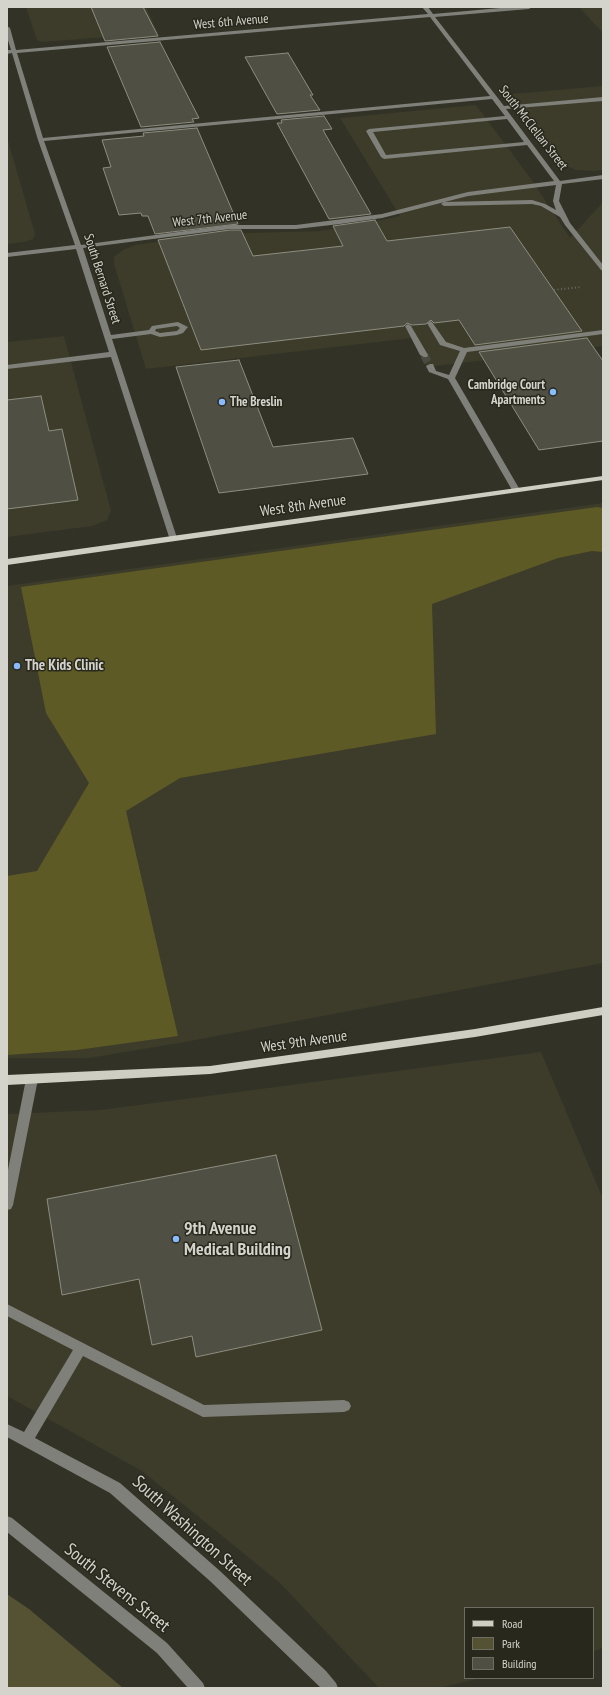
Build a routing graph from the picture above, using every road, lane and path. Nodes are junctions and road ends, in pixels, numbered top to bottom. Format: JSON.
{"nodes":[{"id":1,"x":425,"y":7,"type":"edge"},
{"id":2,"x":529,"y":7,"type":"edge"},
{"id":3,"x":432,"y":16,"type":"junction"},
{"id":4,"x":7,"y":28,"type":"edge"},
{"id":5,"x":11,"y":52,"type":"edge"},
{"id":6,"x":494,"y":97,"type":"junction"},
{"id":7,"x":603,"y":99,"type":"edge"},
{"id":8,"x":503,"y":108,"type":"junction"},
{"id":9,"x":509,"y":117,"type":"junction"},
{"id":10,"x":41,"y":140,"type":"junction"},
{"id":11,"x":529,"y":143,"type":"junction"},
{"id":12,"x":603,"y":177,"type":"edge"},
{"id":13,"x":559,"y":183,"type":"junction"},
{"id":14,"x":415,"y":208,"type":"junction"},
{"id":15,"x":563,"y":216,"type":"junction"},
{"id":16,"x":79,"y":247,"type":"junction"},
{"id":17,"x":7,"y":255,"type":"edge"},
{"id":18,"x":603,"y":269,"type":"edge"},
{"id":19,"x":582,"y":287,"type":"dead end"},
{"id":20,"x":554,"y":290,"type":"dead end"},
{"id":21,"x":430,"y":323,"type":"dead end"},
{"id":22,"x":188,"y":326,"type":"dead end"},
{"id":23,"x":408,"y":326,"type":"dead end"},
{"id":24,"x":603,"y":332,"type":"edge"},
{"id":25,"x":108,"y":337,"type":"junction"},
{"id":26,"x":464,"y":350,"type":"junction"},
{"id":27,"x":114,"y":354,"type":"junction"},
{"id":28,"x":424,"y":355,"type":"tunnel mouth"},
{"id":29,"x":7,"y":366,"type":"edge"},
{"id":30,"x":430,"y":366,"type":"tunnel mouth"},
{"id":31,"x":451,"y":378,"type":"junction"},
{"id":32,"x":603,"y":478,"type":"edge"},
{"id":33,"x":516,"y":490,"type":"junction"},
{"id":34,"x":172,"y":538,"type":"junction"},
{"id":35,"x":7,"y":562,"type":"edge"},
{"id":36,"x":603,"y":1011,"type":"edge"},
{"id":37,"x":32,"y":1079,"type":"junction"},
{"id":38,"x":7,"y":1080,"type":"edge"},
{"id":39,"x":7,"y":1205,"type":"edge"},
{"id":40,"x":7,"y":1310,"type":"edge"},
{"id":41,"x":81,"y":1348,"type":"junction"},
{"id":42,"x":344,"y":1406,"type":"dead end"},
{"id":43,"x":7,"y":1430,"type":"edge"},
{"id":44,"x":27,"y":1440,"type":"junction"},
{"id":45,"x":7,"y":1523,"type":"edge"},
{"id":46,"x":198,"y":1688,"type":"edge"},
{"id":47,"x":331,"y":1688,"type":"edge"}],
"edges":[{"from":1,"to":3,"type":"street","name":"South McClellan Street"},
{"from":2,"to":3,"type":"street","name":"West 6th Avenue"},
{"from":3,"to":5,"type":"street","name":"West 6th Avenue"},
{"from":3,"to":6,"type":"street","name":"South McClellan Street"},
{"from":4,"to":5,"type":"street","name":"South Bernard Street"},
{"from":5,"to":10,"type":"street","name":"South Bernard Street"},
{"from":6,"to":8,"type":"street","name":"South McClellan Street"},
{"from":6,"to":10,"type":"street"},
{"from":7,"to":8,"type":"street"},
{"from":8,"to":9,"type":"street","name":"South McClellan Street"},
{"from":9,"to":11,"type":"street","name":"South McClellan Street"},
{"from":9,"to":11,"type":"street"},
{"from":10,"to":16,"type":"street","name":"South Bernard Street"},
{"from":11,"to":13,"type":"street","name":"South McClellan Street"},
{"from":12,"to":13,"type":"street","name":"West 7th Avenue"},
{"from":13,"to":14,"type":"street","name":"West 7th Avenue"},
{"from":13,"to":15,"type":"street","name":"South McClellan Street"},
{"from":14,"to":15,"type":"street","name":"West 7th Avenue"},
{"from":14,"to":16,"type":"street","name":"West 7th Avenue"},
{"from":15,"to":18,"type":"street","name":"South McClellan Street"},
{"from":16,"to":17,"type":"street","name":"West 7th Avenue"},
{"from":16,"to":25,"type":"street","name":"South Bernard Street"},
{"from":19,"to":20,"type":"path"},
{"from":21,"to":26,"type":"street"},
{"from":22,"to":25,"type":"street"},
{"from":23,"to":28,"type":"street"},
{"from":24,"to":26,"type":"street"},
{"from":25,"to":27,"type":"street","name":"South Bernard Street"},
{"from":26,"to":31,"type":"street"},
{"from":27,"to":29,"type":"street"},
{"from":27,"to":34,"type":"street","name":"South Bernard Street"},
{"from":30,"to":31,"type":"street"},
{"from":31,"to":33,"type":"street"},
{"from":32,"to":33,"type":"main road","name":"West 8th Avenue"},
{"from":33,"to":34,"type":"main road","name":"West 8th Avenue"},
{"from":34,"to":35,"type":"main road","name":"West 8th Avenue"},
{"from":36,"to":37,"type":"main road","name":"West 9th Avenue"},
{"from":37,"to":38,"type":"main road","name":"West 9th Avenue"},
{"from":37,"to":39,"type":"street"},
{"from":40,"to":41,"type":"street"},
{"from":41,"to":42,"type":"street"},
{"from":41,"to":44,"type":"street"},
{"from":43,"to":44,"type":"street","name":"South Washington Street"},
{"from":44,"to":47,"type":"street","name":"South Washington Street"},
{"from":45,"to":46,"type":"street","name":"South Stevens Street"}]}
